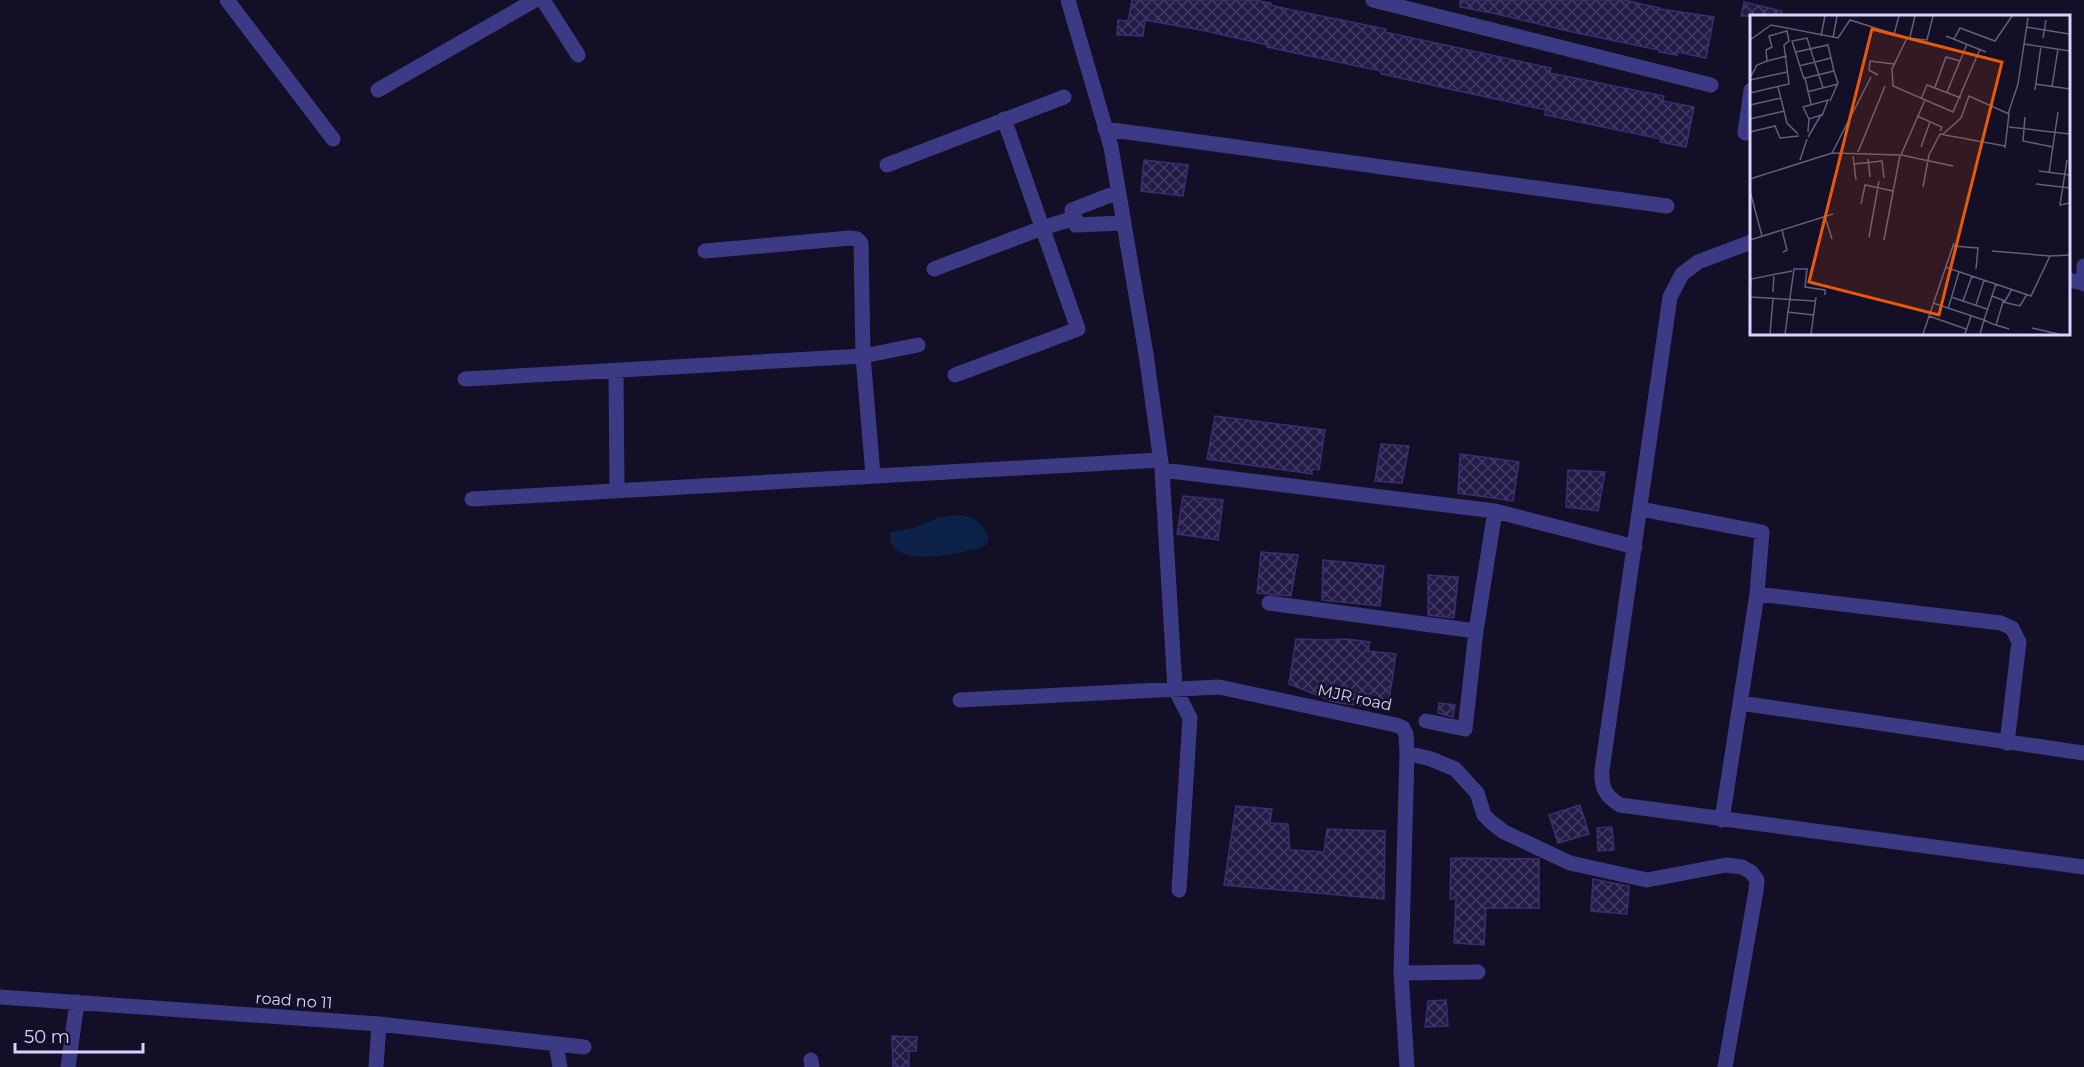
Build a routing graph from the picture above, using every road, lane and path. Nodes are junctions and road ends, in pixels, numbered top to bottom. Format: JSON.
{"nodes":[{"id":1,"x":226,"y":0,"type":"edge"},
{"id":2,"x":535,"y":0,"type":"edge"},
{"id":3,"x":543,"y":0,"type":"edge"},
{"id":4,"x":1068,"y":0,"type":"edge"},
{"id":5,"x":1373,"y":0,"type":"edge"},
{"id":6,"x":578,"y":55,"type":"dead end"},
{"id":7,"x":1711,"y":85,"type":"dead end"},
{"id":8,"x":378,"y":90,"type":"dead end"},
{"id":9,"x":1064,"y":97,"type":"dead end"},
{"id":10,"x":1750,"y":97,"type":"edge"},
{"id":11,"x":1004,"y":119,"type":"junction"},
{"id":12,"x":1106,"y":129,"type":"junction"},
{"id":13,"x":1745,"y":133,"type":"dead end"},
{"id":14,"x":333,"y":139,"type":"dead end"},
{"id":15,"x":887,"y":165,"type":"dead end"},
{"id":16,"x":1118,"y":192,"type":"junction"},
{"id":17,"x":1667,"y":206,"type":"dead end"},
{"id":18,"x":1075,"y":218,"type":"junction"},
{"id":19,"x":1123,"y":224,"type":"junction"},
{"id":20,"x":1042,"y":228,"type":"junction"},
{"id":21,"x":1750,"y":242,"type":"edge"},
{"id":22,"x":705,"y":252,"type":"dead end"},
{"id":23,"x":2084,"y":266,"type":"edge"},
{"id":24,"x":934,"y":269,"type":"dead end"},
{"id":25,"x":2069,"y":280,"type":"edge"},
{"id":26,"x":2084,"y":284,"type":"edge"},
{"id":27,"x":918,"y":345,"type":"dead end"},
{"id":28,"x":863,"y":356,"type":"junction"},
{"id":29,"x":616,"y":371,"type":"junction"},
{"id":30,"x":955,"y":375,"type":"dead end"},
{"id":31,"x":465,"y":379,"type":"dead end"},
{"id":32,"x":1161,"y":465,"type":"junction"},
{"id":33,"x":873,"y":475,"type":"junction"},
{"id":34,"x":617,"y":490,"type":"junction"},
{"id":35,"x":472,"y":499,"type":"dead end"},
{"id":36,"x":1640,"y":509,"type":"junction"},
{"id":37,"x":1495,"y":511,"type":"junction"},
{"id":38,"x":1635,"y":547,"type":"junction"},
{"id":39,"x":1757,"y":594,"type":"junction"},
{"id":40,"x":1269,"y":603,"type":"dead end"},
{"id":41,"x":1476,"y":631,"type":"junction"},
{"id":42,"x":1175,"y":689,"type":"junction"},
{"id":43,"x":960,"y":700,"type":"dead end"},
{"id":44,"x":1740,"y":703,"type":"junction"},
{"id":45,"x":1426,"y":722,"type":"dead end"},
{"id":46,"x":2007,"y":743,"type":"junction"},
{"id":47,"x":1407,"y":753,"type":"junction"},
{"id":48,"x":2084,"y":753,"type":"edge"},
{"id":49,"x":1722,"y":820,"type":"junction"},
{"id":50,"x":2084,"y":867,"type":"edge"},
{"id":51,"x":1179,"y":890,"type":"dead end"},
{"id":52,"x":1478,"y":972,"type":"dead end"},
{"id":53,"x":1401,"y":973,"type":"junction"},
{"id":54,"x":0,"y":997,"type":"edge"},
{"id":55,"x":77,"y":1002,"type":"junction"},
{"id":56,"x":380,"y":1024,"type":"junction"},
{"id":57,"x":556,"y":1045,"type":"junction"},
{"id":58,"x":584,"y":1047,"type":"dead end"},
{"id":59,"x":68,"y":1067,"type":"edge"},
{"id":60,"x":376,"y":1067,"type":"edge"},
{"id":61,"x":560,"y":1067,"type":"edge"},
{"id":62,"x":1407,"y":1067,"type":"edge"},
{"id":63,"x":1725,"y":1067,"type":"edge"}],
"edges":[{"from":1,"to":14,"type":"street"},
{"from":2,"to":8,"type":"street"},
{"from":3,"to":6,"type":"street"},
{"from":4,"to":12,"type":"street"},
{"from":5,"to":7,"type":"street"},
{"from":9,"to":11,"type":"street"},
{"from":10,"to":13,"type":"street"},
{"from":11,"to":15,"type":"street"},
{"from":11,"to":20,"type":"street"},
{"from":12,"to":16,"type":"street"},
{"from":12,"to":17,"type":"street"},
{"from":16,"to":18,"type":"street"},
{"from":16,"to":19,"type":"street"},
{"from":18,"to":19,"type":"street"},
{"from":18,"to":20,"type":"street"},
{"from":19,"to":32,"type":"street"},
{"from":20,"to":24,"type":"street"},
{"from":20,"to":30,"type":"street"},
{"from":21,"to":36,"type":"street"},
{"from":22,"to":28,"type":"street"},
{"from":23,"to":26,"type":"street"},
{"from":25,"to":26,"type":"street"},
{"from":27,"to":28,"type":"street"},
{"from":28,"to":29,"type":"street"},
{"from":28,"to":33,"type":"street"},
{"from":29,"to":31,"type":"street"},
{"from":29,"to":34,"type":"street"},
{"from":32,"to":33,"type":"street"},
{"from":32,"to":37,"type":"street"},
{"from":32,"to":42,"type":"street"},
{"from":33,"to":34,"type":"street"},
{"from":34,"to":35,"type":"street"},
{"from":36,"to":38,"type":"street"},
{"from":36,"to":39,"type":"street"},
{"from":37,"to":38,"type":"street"},
{"from":37,"to":41,"type":"street"},
{"from":38,"to":49,"type":"street"},
{"from":39,"to":44,"type":"street"},
{"from":39,"to":46,"type":"street"},
{"from":40,"to":41,"type":"street"},
{"from":41,"to":45,"type":"street"},
{"from":42,"to":43,"type":"street","name":"MJR road"},
{"from":42,"to":47,"type":"street","name":"MJR road"},
{"from":42,"to":51,"type":"street"},
{"from":44,"to":46,"type":"street"},
{"from":44,"to":49,"type":"street"},
{"from":46,"to":48,"type":"street"},
{"from":47,"to":53,"type":"street","name":"MJR road"},
{"from":47,"to":63,"type":"street"},
{"from":49,"to":50,"type":"street"},
{"from":52,"to":53,"type":"street"},
{"from":53,"to":62,"type":"street","name":"MJR road"},
{"from":54,"to":55,"type":"street","name":"road no 11"},
{"from":55,"to":56,"type":"street","name":"road no 11"},
{"from":55,"to":59,"type":"street"},
{"from":56,"to":57,"type":"street","name":"road no 11"},
{"from":56,"to":60,"type":"street"},
{"from":57,"to":58,"type":"street","name":"road no 11"},
{"from":57,"to":61,"type":"street"}]}
